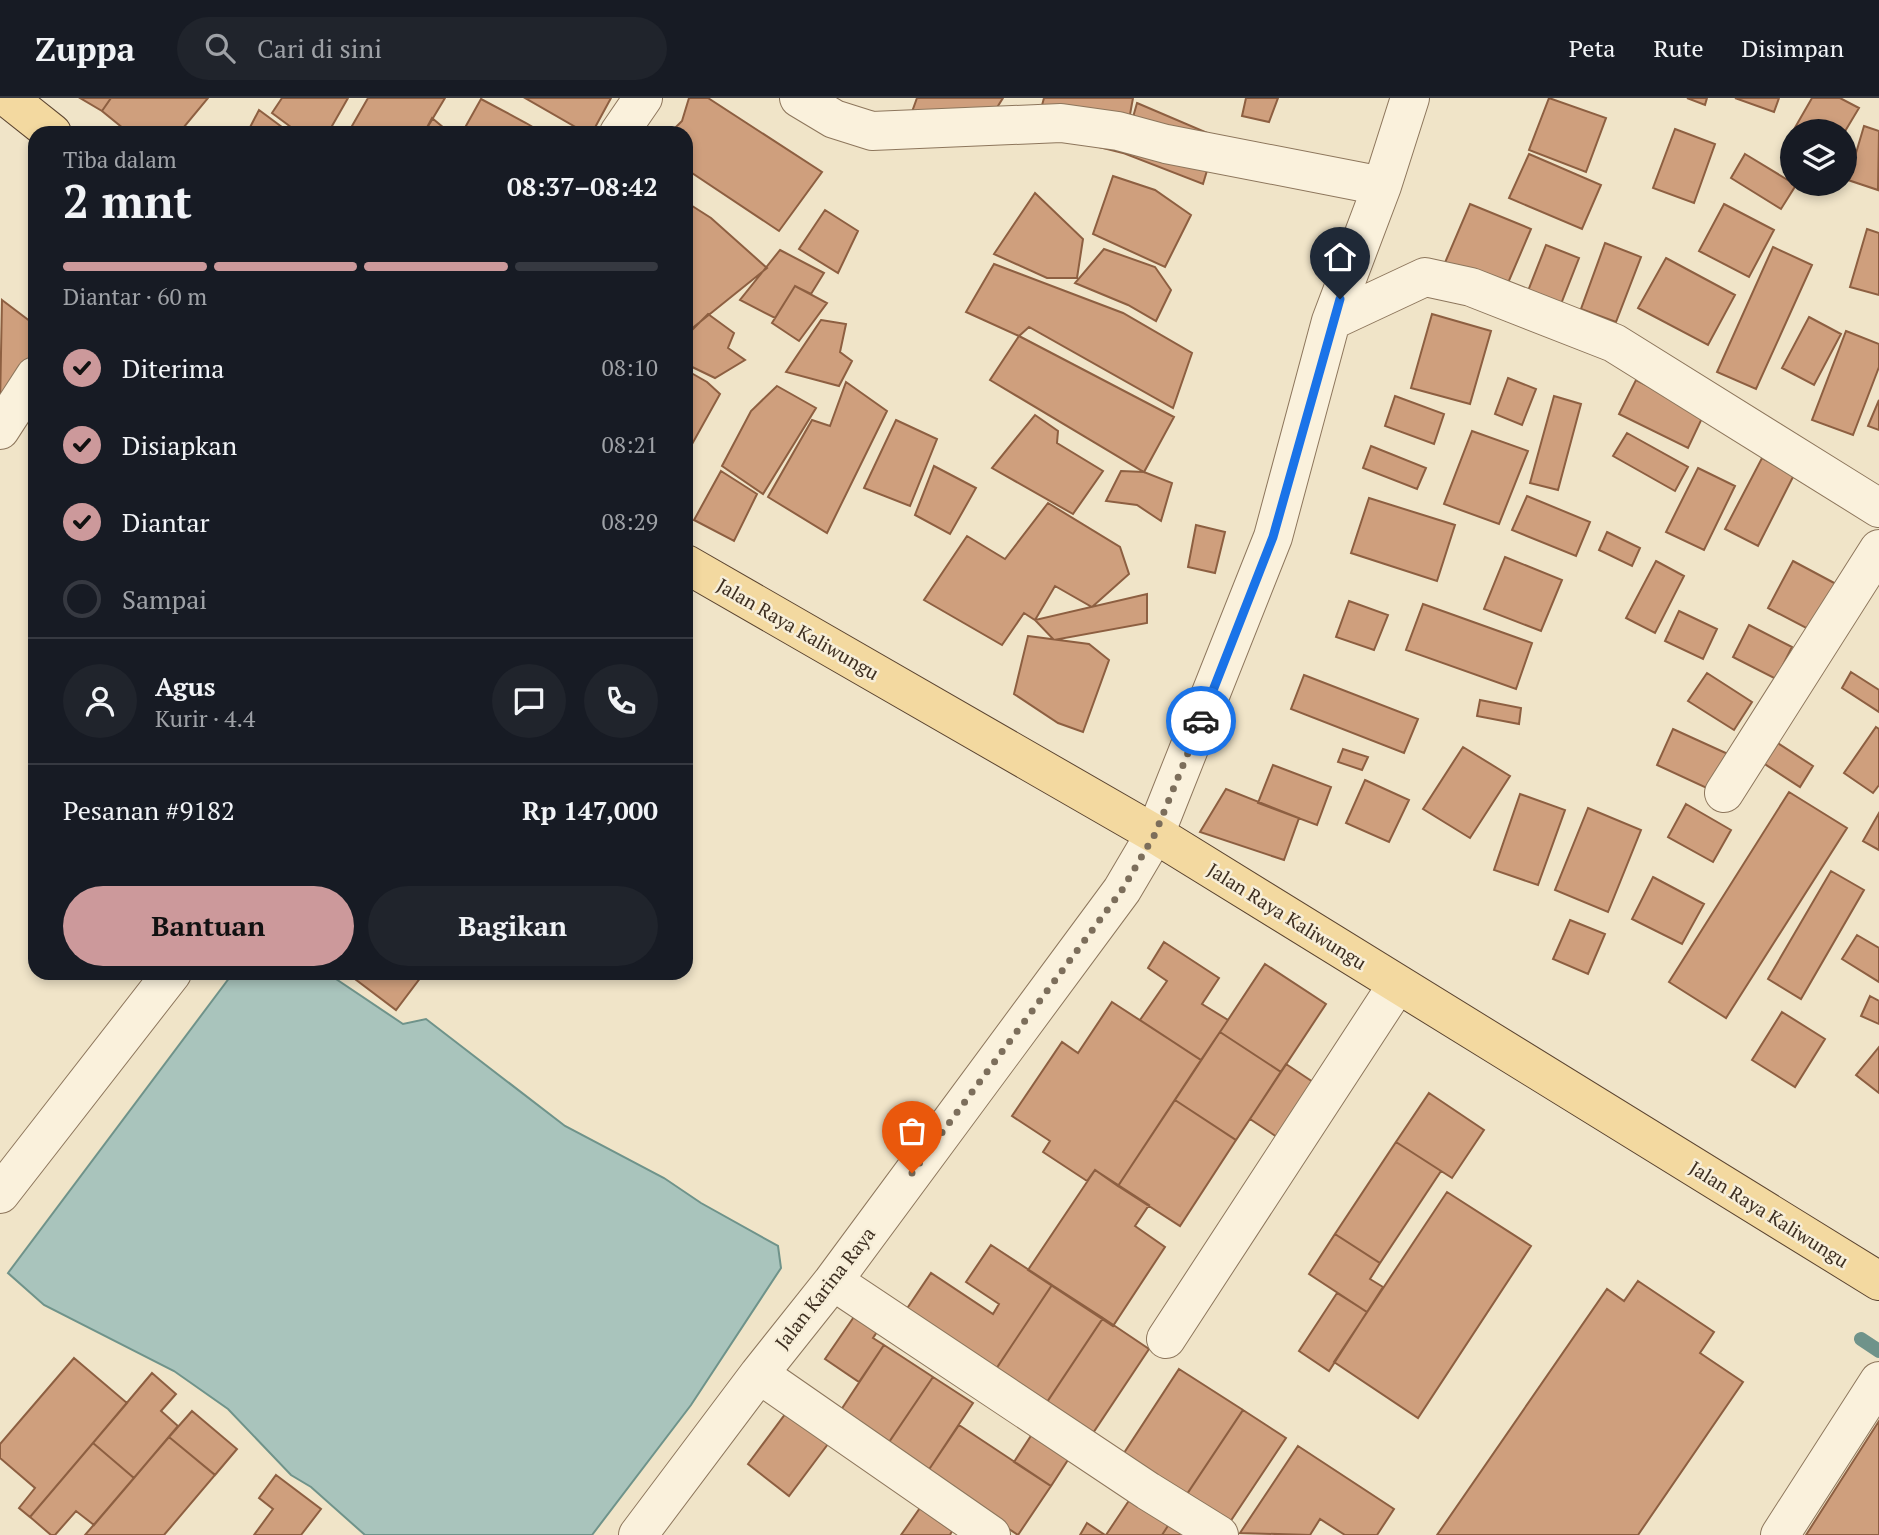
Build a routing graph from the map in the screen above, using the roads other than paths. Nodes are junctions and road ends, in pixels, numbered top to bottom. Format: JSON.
{"nodes":[{"id":1,"x":8,"y":98,"type":"edge"},
{"id":2,"x":643,"y":98,"type":"edge"},
{"id":3,"x":799,"y":98,"type":"edge"},
{"id":4,"x":1410,"y":98,"type":"edge"},
{"id":5,"x":43,"y":126,"type":"edge"},
{"id":6,"x":625,"y":126,"type":"edge"},
{"id":7,"x":1382,"y":186,"type":"junction"},
{"id":8,"x":1331,"y":321,"type":"junction"},
{"id":9,"x":28,"y":387,"type":"edge"},
{"id":10,"x":0,"y":430,"type":"edge"},
{"id":11,"x":1879,"y":509,"type":"edge"},
{"id":12,"x":1879,"y":549,"type":"edge"},
{"id":13,"x":693,"y":568,"type":"edge"},
{"id":14,"x":1724,"y":793,"type":"dead end"},
{"id":15,"x":1155,"y":834,"type":"junction"},
{"id":16,"x":167,"y":980,"type":"edge"},
{"id":17,"x":1397,"y":985,"type":"junction"},
{"id":18,"x":0,"y":1194,"type":"edge"},
{"id":19,"x":1876,"y":1280,"type":"edge"},
{"id":20,"x":833,"y":1281,"type":"junction"},
{"id":21,"x":1166,"y":1339,"type":"dead end"},
{"id":22,"x":759,"y":1374,"type":"junction"},
{"id":23,"x":1879,"y":1381,"type":"edge"},
{"id":24,"x":638,"y":1535,"type":"edge"},
{"id":25,"x":991,"y":1535,"type":"edge"},
{"id":26,"x":1220,"y":1535,"type":"edge"},
{"id":27,"x":1780,"y":1535,"type":"edge"}],
"edges":[{"from":1,"to":5,"type":"main road"},
{"from":2,"to":6,"type":"street"},
{"from":3,"to":7,"type":"street"},
{"from":4,"to":7,"type":"street","name":"Jalan Karina Raya"},
{"from":7,"to":8,"type":"street","name":"Jalan Karina Raya"},
{"from":8,"to":11,"type":"street"},
{"from":8,"to":15,"type":"street","name":"Jalan Karina Raya"},
{"from":9,"to":10,"type":"street"},
{"from":12,"to":14,"type":"street"},
{"from":13,"to":15,"type":"main road","name":"Jalan Raya Kaliwungu"},
{"from":15,"to":17,"type":"main road","name":"Jalan Raya Kaliwungu"},
{"from":15,"to":20,"type":"street","name":"Jalan Karina Raya"},
{"from":16,"to":18,"type":"street"},
{"from":17,"to":19,"type":"main road","name":"Jalan Raya Kaliwungu"},
{"from":17,"to":21,"type":"street"},
{"from":20,"to":22,"type":"street","name":"Jalan Karina Raya"},
{"from":20,"to":26,"type":"street"},
{"from":22,"to":24,"type":"street","name":"Jalan Karina Raya"},
{"from":22,"to":25,"type":"street"},
{"from":23,"to":27,"type":"street"}]}
